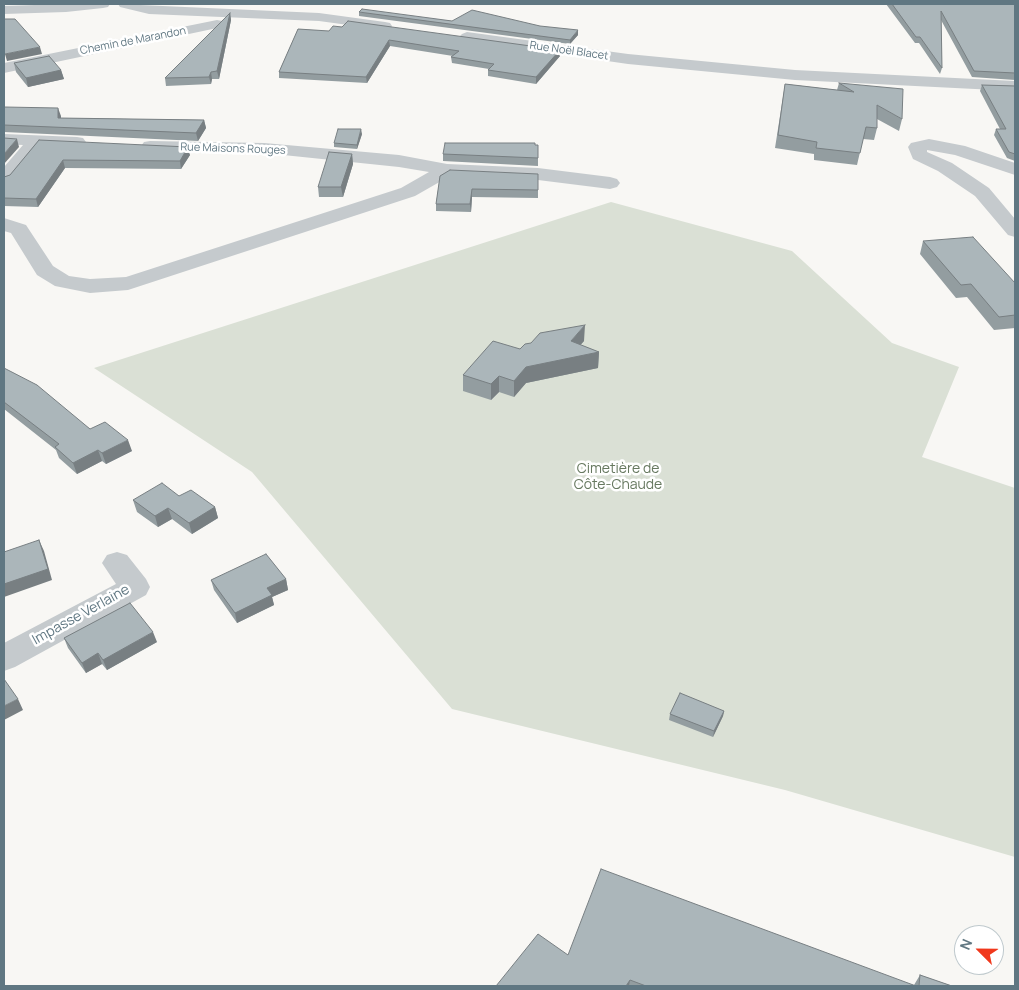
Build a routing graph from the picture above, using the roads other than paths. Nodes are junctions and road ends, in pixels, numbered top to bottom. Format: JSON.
{"nodes":[{"id":1,"x":103,"y":4,"type":"edge"},
{"id":2,"x":125,"y":4,"type":"edge"},
{"id":3,"x":4,"y":10,"type":"edge"},
{"id":4,"x":262,"y":15,"type":"junction"},
{"id":5,"x":397,"y":28,"type":"edge"},
{"id":6,"x":455,"y":36,"type":"edge"},
{"id":7,"x":4,"y":68,"type":"edge"},
{"id":8,"x":1015,"y":86,"type":"edge"},
{"id":9,"x":4,"y":138,"type":"edge"},
{"id":10,"x":37,"y":140,"type":"junction"},
{"id":11,"x":97,"y":143,"type":"edge"},
{"id":12,"x":136,"y":146,"type":"edge"},
{"id":13,"x":1015,"y":169,"type":"edge"},
{"id":14,"x":447,"y":170,"type":"junction"},
{"id":15,"x":4,"y":178,"type":"edge"},
{"id":16,"x":610,"y":183,"type":"dead end"},
{"id":17,"x":4,"y":224,"type":"edge"},
{"id":18,"x":1015,"y":231,"type":"edge"},
{"id":19,"x":117,"y":563,"type":"dead end"},
{"id":20,"x":4,"y":658,"type":"edge"}],
"edges":[{"from":1,"to":3,"type":"street"},
{"from":2,"to":4,"type":"street"},
{"from":4,"to":5,"type":"street"},
{"from":4,"to":7,"type":"street","name":"Chemin de Marandon"},
{"from":6,"to":8,"type":"street","name":"Rue Noël Blacet"},
{"from":9,"to":10,"type":"street"},
{"from":10,"to":11,"type":"street"},
{"from":10,"to":15,"type":"street"},
{"from":12,"to":14,"type":"street","name":"Rue Maisons Rouges"},
{"from":13,"to":18,"type":"street"},
{"from":14,"to":16,"type":"street","name":"Rue Maisons Rouges"},
{"from":14,"to":17,"type":"street"},
{"from":19,"to":20,"type":"street","name":"Impasse Verlaine"}]}
